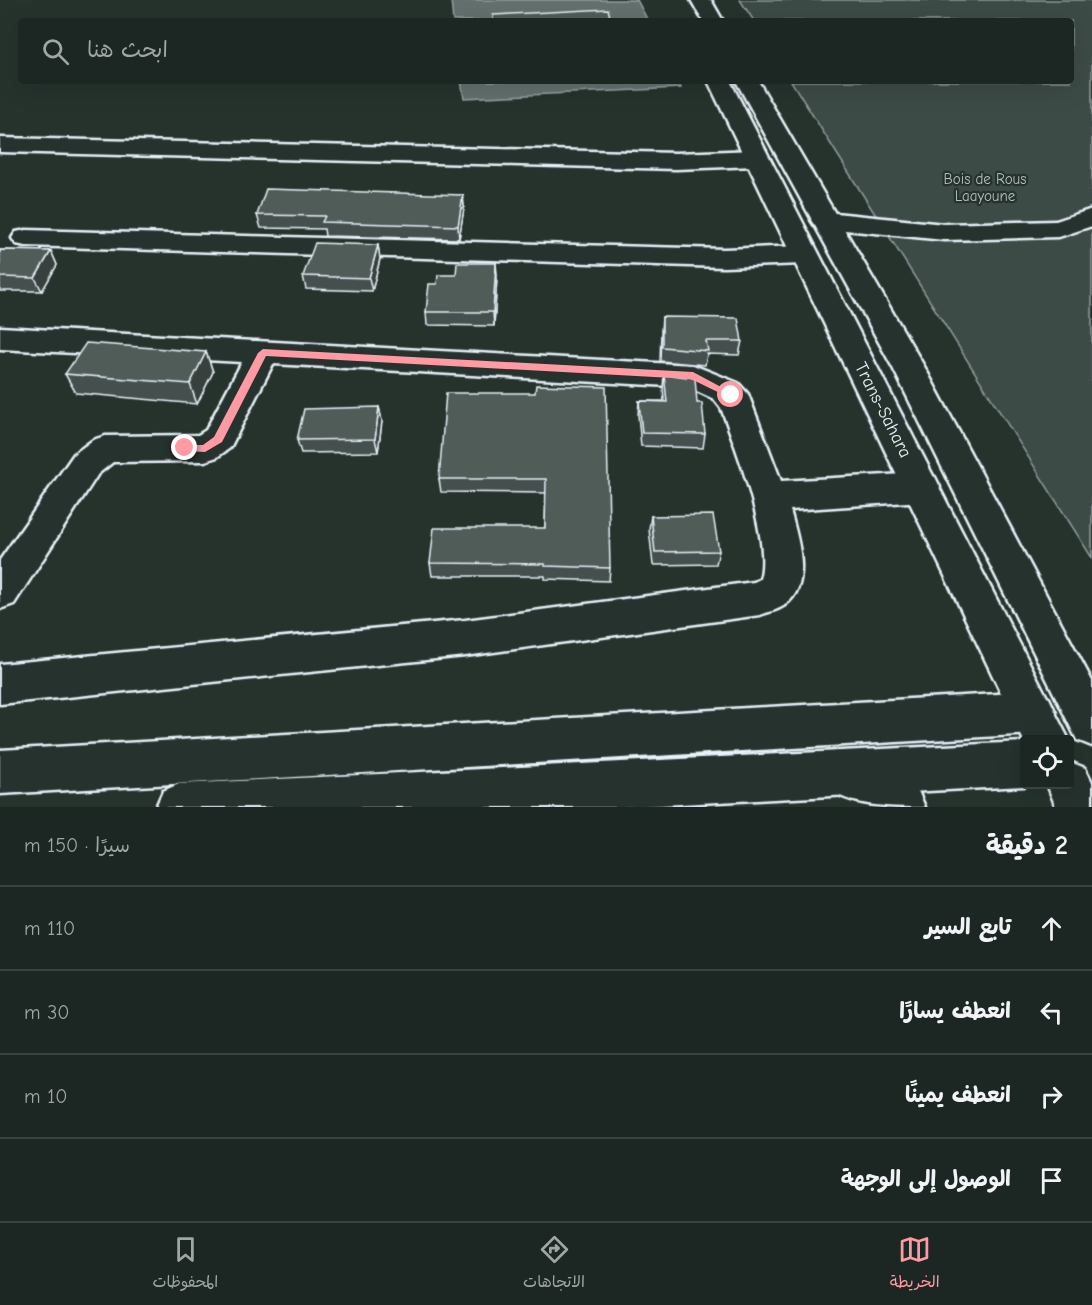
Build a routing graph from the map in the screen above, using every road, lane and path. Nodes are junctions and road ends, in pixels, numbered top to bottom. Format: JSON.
{"nodes":[{"id":1,"x":681,"y":0,"type":"edge"},
{"id":2,"x":701,"y":0,"type":"edge"},
{"id":3,"x":690,"y":18,"type":"edge"},
{"id":4,"x":710,"y":18,"type":"edge"},
{"id":5,"x":721,"y":84,"type":"edge"},
{"id":6,"x":748,"y":84,"type":"edge"},
{"id":7,"x":0,"y":145,"type":"edge"},
{"id":8,"x":771,"y":160,"type":"junction"},
{"id":9,"x":1092,"y":217,"type":"edge"},
{"id":10,"x":825,"y":220,"type":"junction"},
{"id":11,"x":26,"y":238,"type":"dead end"},
{"id":12,"x":804,"y":255,"type":"junction"},
{"id":13,"x":0,"y":338,"type":"edge"},
{"id":14,"x":263,"y":353,"type":"junction"},
{"id":15,"x":922,"y":487,"type":"junction"},
{"id":16,"x":770,"y":496,"type":"junction"},
{"id":17,"x":0,"y":592,"type":"edge"},
{"id":18,"x":0,"y":684,"type":"edge"},
{"id":19,"x":1092,"y":724,"type":"edge"},
{"id":20,"x":1040,"y":726,"type":"edge"},
{"id":21,"x":1020,"y":764,"type":"edge"},
{"id":22,"x":0,"y":772,"type":"edge"},
{"id":23,"x":837,"y":773,"type":"junction"},
{"id":24,"x":179,"y":807,"type":"edge"},
{"id":25,"x":902,"y":807,"type":"edge"}],
"edges":[{"from":1,"to":3,"type":"main road"},
{"from":2,"to":4,"type":"main road"},
{"from":5,"to":8,"type":"main road","name":"Trans-Sahara"},
{"from":6,"to":8,"type":"main road","name":"Trans-Sahara"},
{"from":7,"to":8,"type":"main road"},
{"from":8,"to":10,"type":"main road","name":"Trans-Sahara"},
{"from":8,"to":12,"type":"main road","name":"Trans-Sahara"},
{"from":9,"to":10,"type":"main road"},
{"from":10,"to":19,"type":"main road","name":"Trans-Sahara"},
{"from":11,"to":12,"type":"main road"},
{"from":12,"to":15,"type":"main road","name":"Trans-Sahara"},
{"from":13,"to":14,"type":"main road"},
{"from":14,"to":16,"type":"main road"},
{"from":14,"to":17,"type":"main road"},
{"from":15,"to":16,"type":"main road"},
{"from":15,"to":20,"type":"main road","name":"Trans-Sahara"},
{"from":16,"to":18,"type":"main road"},
{"from":20,"to":22,"type":"main road"},
{"from":21,"to":23,"type":"main road"},
{"from":23,"to":24,"type":"main road"},
{"from":23,"to":25,"type":"main road"}]}
